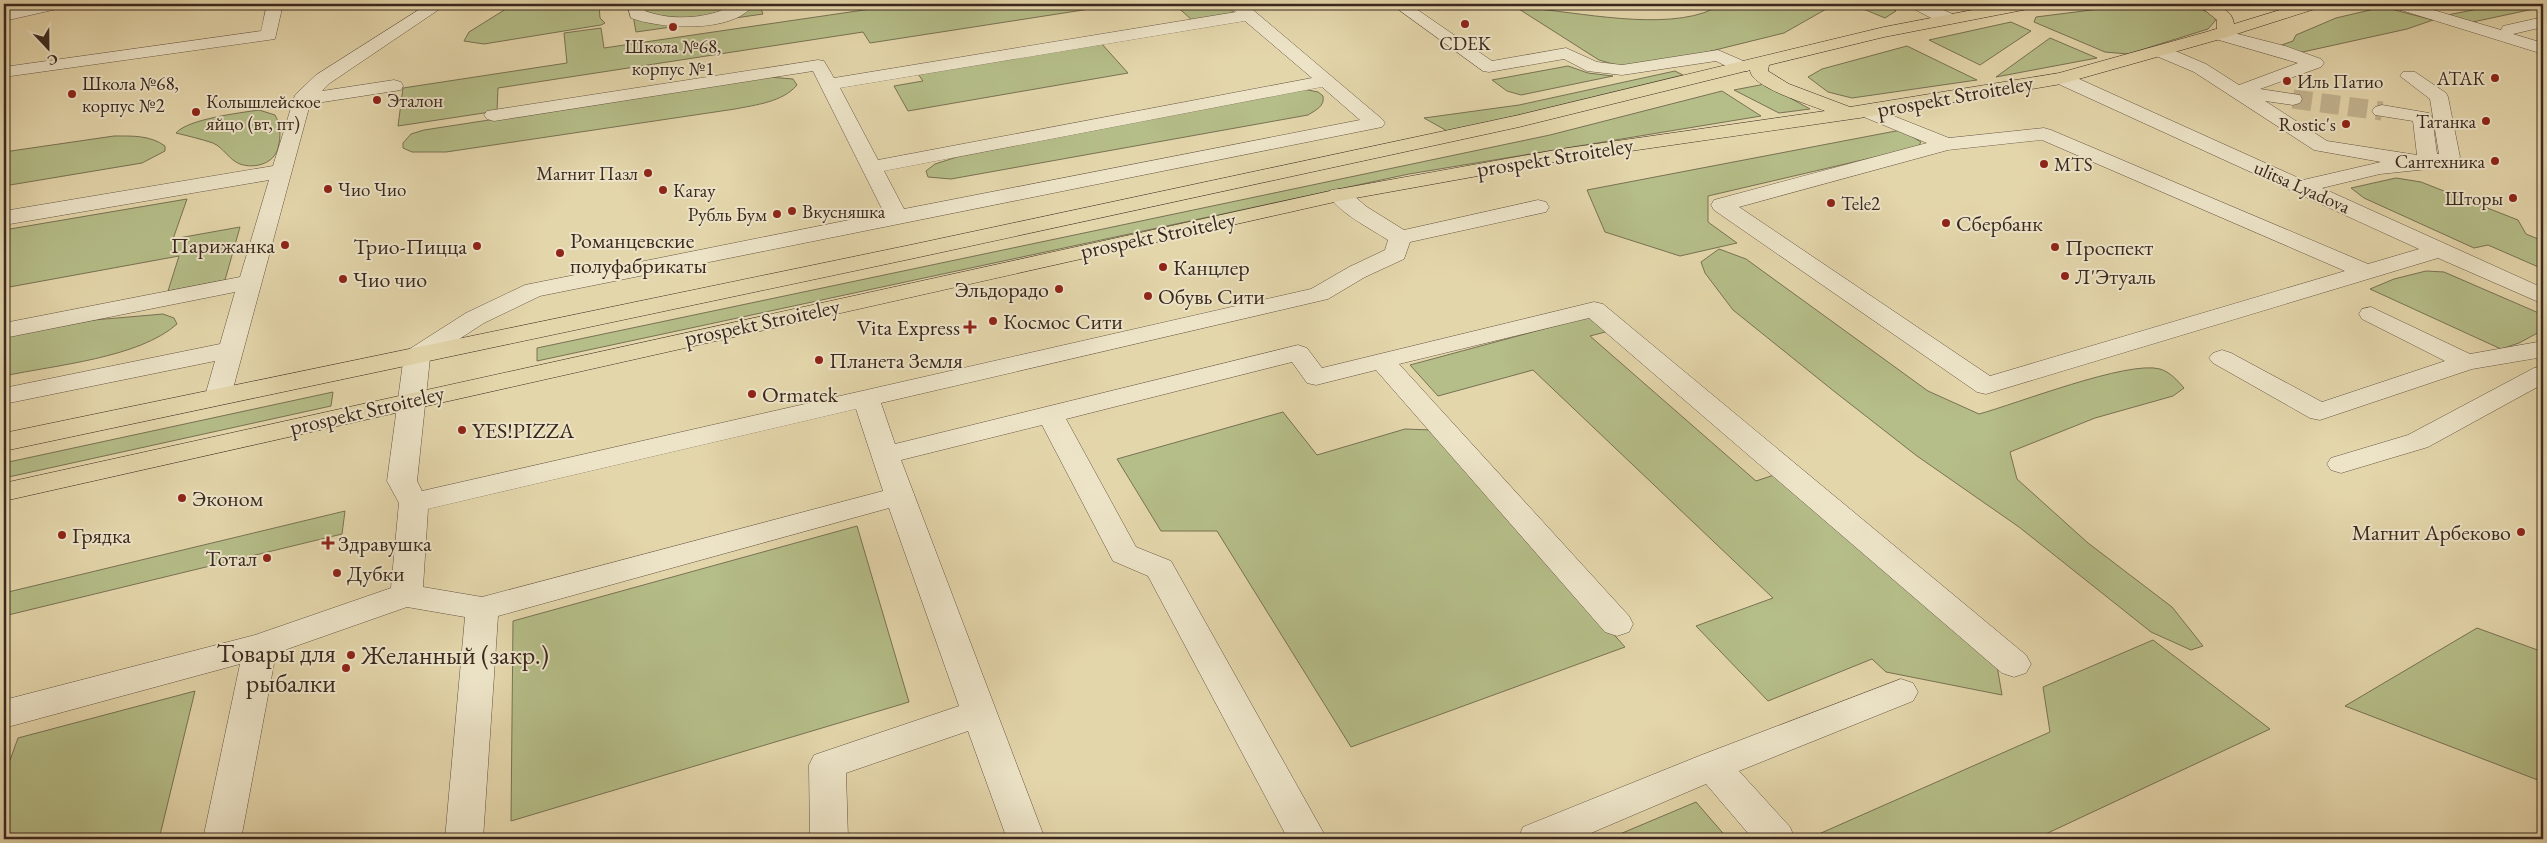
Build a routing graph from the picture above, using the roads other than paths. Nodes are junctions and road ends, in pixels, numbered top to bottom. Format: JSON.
{"nodes":[{"id":1,"x":60,"y":4,"type":"edge"},
{"id":2,"x":275,"y":4,"type":"edge"},
{"id":3,"x":439,"y":4,"type":"edge"},
{"id":4,"x":635,"y":4,"type":"edge"},
{"id":5,"x":746,"y":4,"type":"edge"},
{"id":6,"x":1399,"y":4,"type":"edge"},
{"id":7,"x":1916,"y":4,"type":"edge"},
{"id":8,"x":2028,"y":4,"type":"edge"},
{"id":9,"x":2205,"y":4,"type":"edge"},
{"id":10,"x":2315,"y":4,"type":"edge"},
{"id":11,"x":2398,"y":4,"type":"edge"},
{"id":12,"x":1242,"y":9,"type":"edge"},
{"id":13,"x":4,"y":16,"type":"edge"},
{"id":14,"x":1948,"y":19,"type":"junction"},
{"id":15,"x":2543,"y":22,"type":"edge"},
{"id":16,"x":2509,"y":30,"type":"dead end"},
{"id":17,"x":2222,"y":33,"type":"junction"},
{"id":18,"x":2543,"y":49,"type":"edge"},
{"id":19,"x":2160,"y":51,"type":"junction"},
{"id":20,"x":1752,"y":64,"type":"junction"},
{"id":21,"x":4,"y":72,"type":"edge"},
{"id":22,"x":2409,"y":76,"type":"dead end"},
{"id":23,"x":2061,"y":78,"type":"junction"},
{"id":24,"x":1327,"y":81,"type":"junction"},
{"id":25,"x":828,"y":84,"type":"junction"},
{"id":26,"x":394,"y":86,"type":"dead end"},
{"id":27,"x":2236,"y":92,"type":"junction"},
{"id":28,"x":302,"y":99,"type":"junction"},
{"id":29,"x":2293,"y":99,"type":"tunnel mouth"},
{"id":30,"x":2382,"y":111,"type":"tunnel mouth"},
{"id":31,"x":1858,"y":112,"type":"junction"},
{"id":32,"x":494,"y":114,"type":"dead end"},
{"id":33,"x":1947,"y":144,"type":"junction"},
{"id":34,"x":2428,"y":163,"type":"junction"},
{"id":35,"x":872,"y":168,"type":"junction"},
{"id":36,"x":282,"y":171,"type":"junction"},
{"id":37,"x":2301,"y":187,"type":"junction"},
{"id":38,"x":1339,"y":195,"type":"junction"},
{"id":39,"x":1538,"y":207,"type":"dead end"},
{"id":40,"x":897,"y":217,"type":"junction"},
{"id":41,"x":4,"y":218,"type":"edge"},
{"id":42,"x":1400,"y":238,"type":"junction"},
{"id":43,"x":2440,"y":250,"type":"junction"},
{"id":44,"x":2367,"y":272,"type":"junction"},
{"id":45,"x":250,"y":282,"type":"junction"},
{"id":46,"x":2543,"y":297,"type":"edge"},
{"id":47,"x":2370,"y":314,"type":"dead end"},
{"id":48,"x":4,"y":330,"type":"edge"},
{"id":49,"x":2543,"y":349,"type":"edge"},
{"id":50,"x":229,"y":350,"type":"junction"},
{"id":51,"x":417,"y":355,"type":"junction"},
{"id":52,"x":2222,"y":358,"type":"dead end"},
{"id":53,"x":1382,"y":361,"type":"junction"},
{"id":54,"x":2467,"y":362,"type":"junction"},
{"id":55,"x":2543,"y":374,"type":"edge"},
{"id":56,"x":4,"y":396,"type":"edge"},
{"id":57,"x":218,"y":396,"type":"junction"},
{"id":58,"x":866,"y":398,"type":"junction"},
{"id":59,"x":412,"y":400,"type":"junction"},
{"id":60,"x":1050,"y":414,"type":"junction"},
{"id":61,"x":4,"y":442,"type":"edge"},
{"id":62,"x":885,"y":455,"type":"junction"},
{"id":63,"x":2341,"y":464,"type":"dead end"},
{"id":64,"x":4,"y":492,"type":"edge"},
{"id":65,"x":899,"y":496,"type":"junction"},
{"id":66,"x":414,"y":504,"type":"junction"},
{"id":67,"x":406,"y":595,"type":"junction"},
{"id":68,"x":482,"y":609,"type":"junction"},
{"id":69,"x":1617,"y":624,"type":"dead end"},
{"id":70,"x":261,"y":646,"type":"junction"},
{"id":71,"x":2014,"y":664,"type":"dead end"},
{"id":72,"x":1901,"y":692,"type":"dead end"},
{"id":73,"x":4,"y":714,"type":"edge"},
{"id":74,"x":980,"y":714,"type":"junction"},
{"id":75,"x":1712,"y":766,"type":"junction"},
{"id":76,"x":222,"y":839,"type":"edge"},
{"id":77,"x":464,"y":839,"type":"edge"},
{"id":78,"x":830,"y":839,"type":"edge"},
{"id":79,"x":1026,"y":839,"type":"edge"},
{"id":80,"x":1308,"y":839,"type":"edge"},
{"id":81,"x":1537,"y":839,"type":"edge"},
{"id":82,"x":1776,"y":839,"type":"edge"}],
"edges":[{"from":1,"to":13,"type":"street"},
{"from":2,"to":21,"type":"street"},
{"from":3,"to":28,"type":"street"},
{"from":4,"to":5,"type":"street"},
{"from":6,"to":20,"type":"street"},
{"from":7,"to":14,"type":"street"},
{"from":8,"to":14,"type":"main road","name":"prospekt Stroiteley"},
{"from":9,"to":17,"type":"main road"},
{"from":10,"to":17,"type":"main road","name":"prospekt Stroiteley"},
{"from":11,"to":18,"type":"street"},
{"from":12,"to":24,"type":"street"},
{"from":12,"to":25,"type":"street"},
{"from":14,"to":20,"type":"main road","name":"prospekt Stroiteley"},
{"from":15,"to":16,"type":"street"},
{"from":17,"to":19,"type":"main road","name":"prospekt Stroiteley"},
{"from":17,"to":27,"type":"street"},
{"from":19,"to":23,"type":"main road","name":"prospekt Stroiteley"},
{"from":19,"to":27,"type":"street"},
{"from":20,"to":31,"type":"main road"},
{"from":20,"to":51,"type":"main road","name":"prospekt Stroiteley"},
{"from":22,"to":34,"type":"street"},
{"from":23,"to":31,"type":"main road","name":"prospekt Stroiteley"},
{"from":23,"to":37,"type":"street","name":"ulitsa Lyadova"},
{"from":24,"to":35,"type":"street"},
{"from":24,"to":40,"type":"street"},
{"from":25,"to":32,"type":"street"},
{"from":25,"to":35,"type":"street"},
{"from":26,"to":28,"type":"street"},
{"from":27,"to":29,"type":"street"},
{"from":27,"to":34,"type":"street"},
{"from":28,"to":36,"type":"street"},
{"from":30,"to":34,"type":"street"},
{"from":31,"to":33,"type":"street"},
{"from":31,"to":38,"type":"main road","name":"prospekt Stroiteley"},
{"from":33,"to":44,"type":"street"},
{"from":33,"to":44,"type":"street"},
{"from":34,"to":37,"type":"street"},
{"from":35,"to":40,"type":"street"},
{"from":36,"to":41,"type":"street"},
{"from":36,"to":45,"type":"street"},
{"from":37,"to":43,"type":"street","name":"ulitsa Lyadova"},
{"from":38,"to":42,"type":"street"},
{"from":38,"to":59,"type":"main road","name":"prospekt Stroiteley"},
{"from":39,"to":42,"type":"street"},
{"from":40,"to":51,"type":"street"},
{"from":42,"to":58,"type":"street"},
{"from":43,"to":44,"type":"street"},
{"from":43,"to":46,"type":"street","name":"ulitsa Lyadova"},
{"from":45,"to":48,"type":"street"},
{"from":45,"to":50,"type":"street"},
{"from":47,"to":54,"type":"street"},
{"from":49,"to":54,"type":"street"},
{"from":50,"to":56,"type":"street"},
{"from":50,"to":57,"type":"street"},
{"from":51,"to":57,"type":"main road","name":"prospekt Stroiteley"},
{"from":51,"to":59,"type":"street"},
{"from":52,"to":54,"type":"street"},
{"from":53,"to":60,"type":"street"},
{"from":53,"to":69,"type":"street"},
{"from":53,"to":71,"type":"street"},
{"from":55,"to":63,"type":"street"},
{"from":57,"to":61,"type":"main road","name":"prospekt Stroiteley"},
{"from":58,"to":62,"type":"street"},
{"from":58,"to":66,"type":"street"},
{"from":59,"to":64,"type":"main road","name":"prospekt Stroiteley"},
{"from":59,"to":66,"type":"street"},
{"from":60,"to":62,"type":"street"},
{"from":60,"to":80,"type":"street"},
{"from":62,"to":65,"type":"street"},
{"from":65,"to":68,"type":"street"},
{"from":65,"to":74,"type":"street"},
{"from":66,"to":67,"type":"street"},
{"from":67,"to":68,"type":"street"},
{"from":67,"to":70,"type":"street"},
{"from":68,"to":77,"type":"street"},
{"from":70,"to":73,"type":"street"},
{"from":70,"to":76,"type":"street"},
{"from":72,"to":75,"type":"street"},
{"from":74,"to":78,"type":"street"},
{"from":74,"to":79,"type":"street"},
{"from":75,"to":81,"type":"street"},
{"from":75,"to":82,"type":"street"}]}
